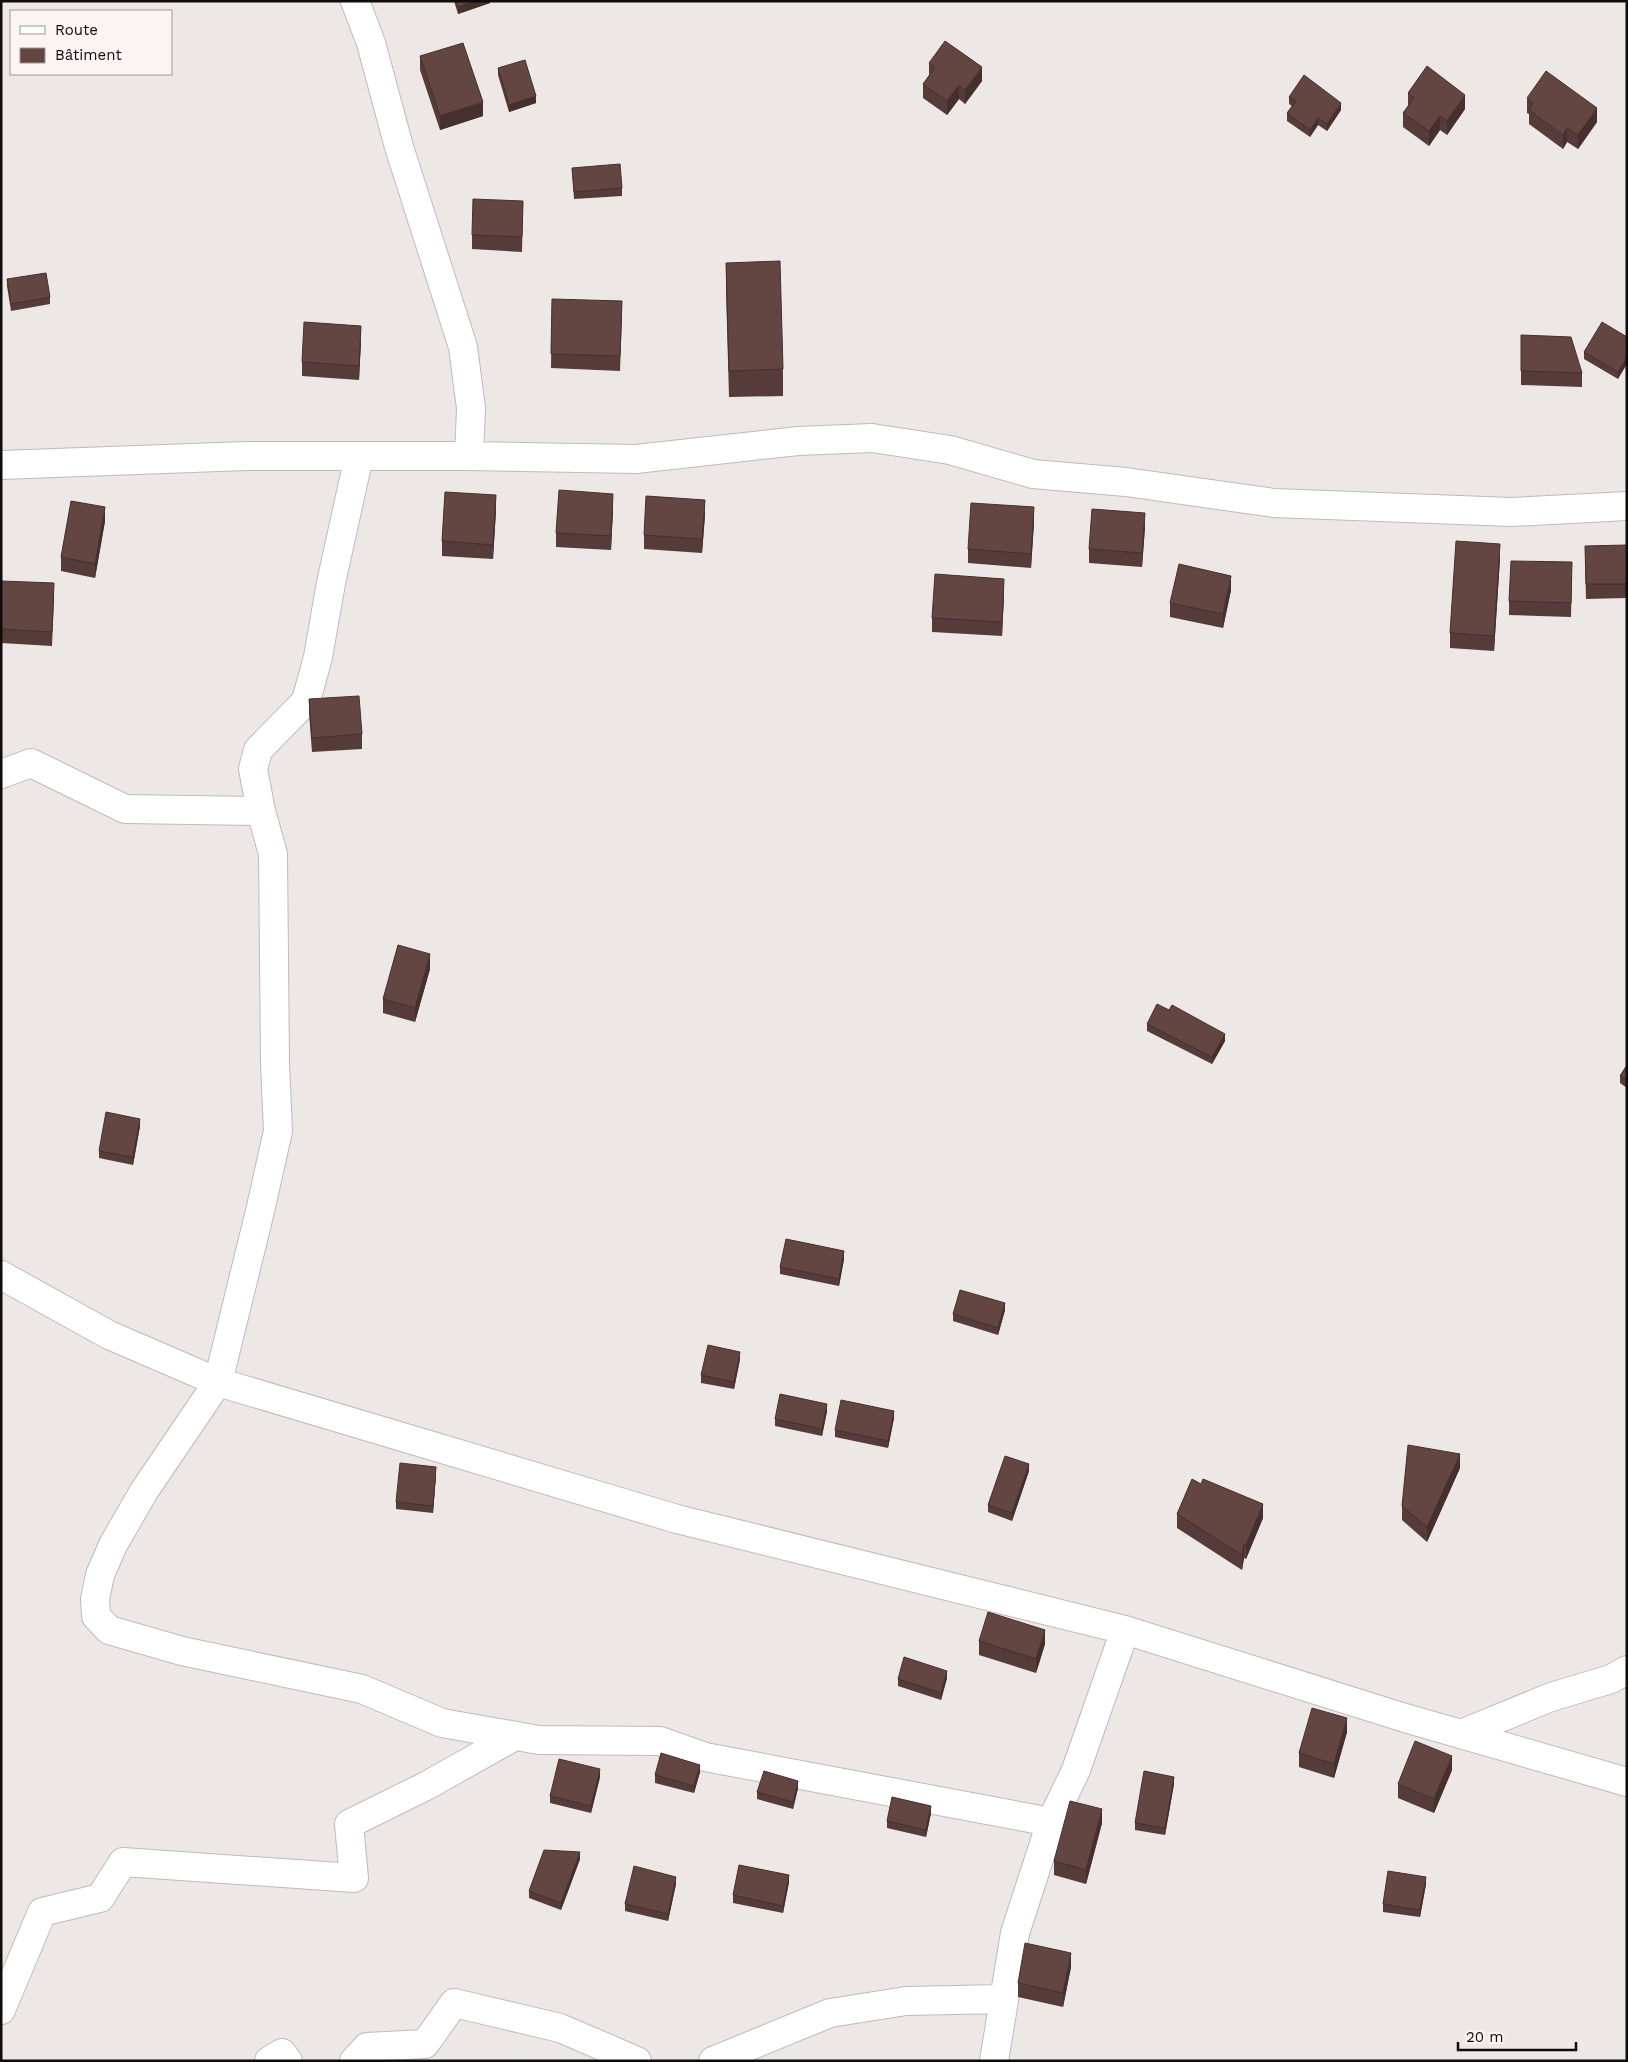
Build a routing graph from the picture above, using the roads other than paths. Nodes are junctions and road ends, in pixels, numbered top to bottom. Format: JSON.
{"nodes":[{"id":1,"x":355,"y":1,"type":"edge"},
{"id":2,"x":359,"y":456,"type":"junction"},
{"id":3,"x":470,"y":456,"type":"junction"},
{"id":4,"x":1,"y":465,"type":"edge"},
{"id":5,"x":1627,"y":506,"type":"edge"},
{"id":6,"x":1,"y":774,"type":"edge"},
{"id":7,"x":261,"y":811,"type":"junction"},
{"id":8,"x":1,"y":1275,"type":"edge"},
{"id":9,"x":218,"y":1382,"type":"junction"},
{"id":10,"x":1125,"y":1630,"type":"junction"},
{"id":11,"x":1627,"y":1670,"type":"edge"},
{"id":12,"x":1461,"y":1734,"type":"junction"},
{"id":13,"x":514,"y":1736,"type":"junction"},
{"id":14,"x":1627,"y":1782,"type":"edge"},
{"id":15,"x":1051,"y":1822,"type":"junction"},
{"id":16,"x":1004,"y":1998,"type":"junction"},
{"id":17,"x":1,"y":2010,"type":"edge"},
{"id":18,"x":269,"y":2061,"type":"edge"},
{"id":19,"x":288,"y":2061,"type":"edge"},
{"id":20,"x":354,"y":2061,"type":"edge"},
{"id":21,"x":637,"y":2061,"type":"edge"},
{"id":22,"x":713,"y":2061,"type":"edge"},
{"id":23,"x":994,"y":2061,"type":"edge"}],
"edges":[{"from":1,"to":3,"type":"street"},
{"from":2,"to":3,"type":"street"},
{"from":2,"to":4,"type":"street"},
{"from":2,"to":7,"type":"street"},
{"from":3,"to":5,"type":"street"},
{"from":6,"to":7,"type":"street"},
{"from":7,"to":9,"type":"street"},
{"from":8,"to":9,"type":"street"},
{"from":9,"to":10,"type":"street"},
{"from":9,"to":13,"type":"street"},
{"from":10,"to":12,"type":"street"},
{"from":10,"to":15,"type":"street"},
{"from":11,"to":12,"type":"street"},
{"from":12,"to":14,"type":"street"},
{"from":13,"to":15,"type":"street"},
{"from":13,"to":17,"type":"street"},
{"from":15,"to":16,"type":"street"},
{"from":16,"to":22,"type":"street"},
{"from":16,"to":23,"type":"street"},
{"from":18,"to":19,"type":"street"},
{"from":20,"to":21,"type":"street"}]}
